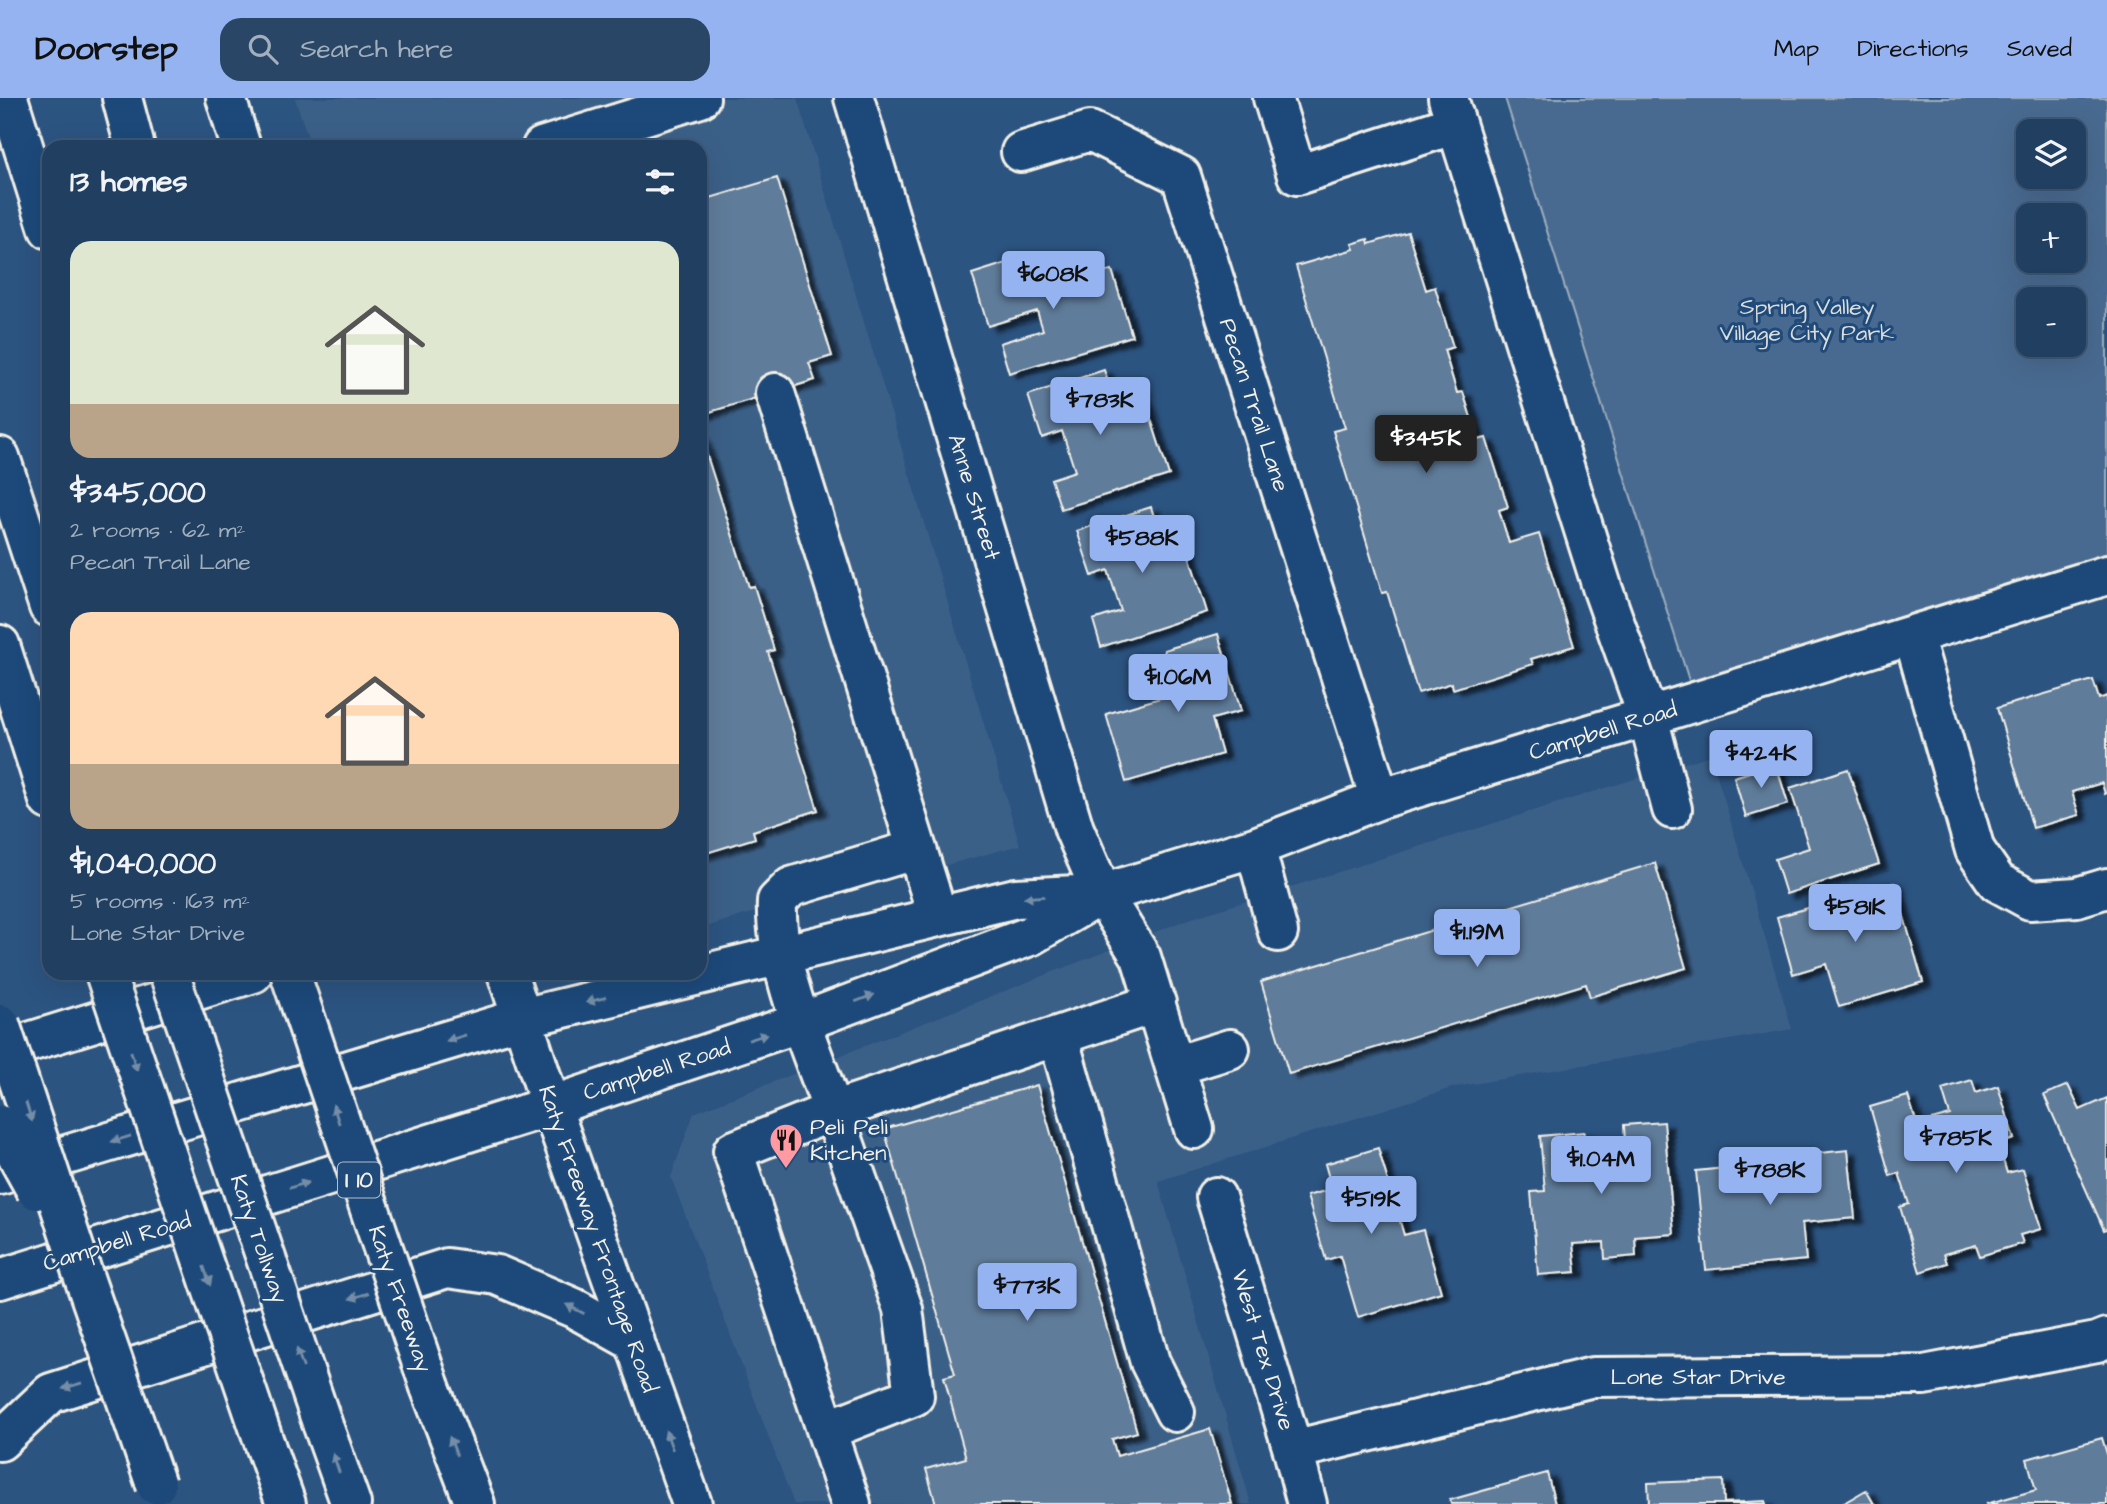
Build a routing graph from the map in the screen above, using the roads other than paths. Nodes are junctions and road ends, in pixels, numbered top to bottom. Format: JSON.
{"nodes":[{"id":1,"x":8,"y":98,"type":"edge"},
{"id":2,"x":122,"y":98,"type":"edge"},
{"id":3,"x":226,"y":98,"type":"edge"},
{"id":4,"x":700,"y":98,"type":"edge"},
{"id":5,"x":854,"y":98,"type":"edge"},
{"id":6,"x":1273,"y":98,"type":"edge"},
{"id":7,"x":1452,"y":111,"type":"edge"},
{"id":8,"x":133,"y":140,"type":"edge"},
{"id":9,"x":239,"y":140,"type":"edge"},
{"id":10,"x":565,"y":140,"type":"edge"},
{"id":11,"x":1021,"y":152,"type":"dead end"},
{"id":12,"x":42,"y":207,"type":"edge"},
{"id":13,"x":775,"y":393,"type":"dead end"},
{"id":14,"x":0,"y":457,"type":"edge"},
{"id":15,"x":2107,"y":575,"type":"edge"},
{"id":16,"x":42,"y":586,"type":"edge"},
{"id":17,"x":1913,"y":635,"type":"junction"},
{"id":18,"x":0,"y":645,"type":"edge"},
{"id":19,"x":1648,"y":717,"type":"junction"},
{"id":20,"x":42,"y":778,"type":"edge"},
{"id":21,"x":1380,"y":799,"type":"junction"},
{"id":22,"x":1672,"y":809,"type":"dead end"},
{"id":23,"x":1255,"y":847,"type":"junction"},
{"id":24,"x":917,"y":849,"type":"junction"},
{"id":25,"x":2107,"y":888,"type":"edge"},
{"id":26,"x":1102,"y":894,"type":"junction"},
{"id":27,"x":938,"y":917,"type":"junction"},
{"id":28,"x":1279,"y":932,"type":"dead end"},
{"id":29,"x":782,"y":955,"type":"junction"},
{"id":30,"x":707,"y":973,"type":"edge"},
{"id":31,"x":107,"y":980,"type":"edge"},
{"id":32,"x":171,"y":980,"type":"edge"},
{"id":33,"x":230,"y":980,"type":"edge"},
{"id":34,"x":292,"y":980,"type":"edge"},
{"id":35,"x":509,"y":980,"type":"edge"},
{"id":36,"x":679,"y":980,"type":"edge"},
{"id":37,"x":1156,"y":1003,"type":"junction"},
{"id":38,"x":522,"y":1018,"type":"junction"},
{"id":39,"x":802,"y":1022,"type":"junction"},
{"id":40,"x":0,"y":1024,"type":"edge"},
{"id":41,"x":1058,"y":1035,"type":"junction"},
{"id":42,"x":1230,"y":1049,"type":"dead end"},
{"id":43,"x":0,"y":1051,"type":"edge"},
{"id":44,"x":1175,"y":1066,"type":"junction"},
{"id":45,"x":551,"y":1106,"type":"junction"},
{"id":46,"x":834,"y":1111,"type":"junction"},
{"id":47,"x":0,"y":1125,"type":"edge"},
{"id":48,"x":1195,"y":1129,"type":"dead end"},
{"id":49,"x":0,"y":1175,"type":"edge"},
{"id":50,"x":1216,"y":1197,"type":"dead end"},
{"id":51,"x":82,"y":1272,"type":"junction"},
{"id":52,"x":0,"y":1279,"type":"edge"},
{"id":53,"x":2107,"y":1338,"type":"edge"},
{"id":54,"x":635,"y":1342,"type":"junction"},
{"id":55,"x":1175,"y":1412,"type":"dead end"},
{"id":56,"x":827,"y":1430,"type":"junction"},
{"id":57,"x":0,"y":1441,"type":"edge"},
{"id":58,"x":1293,"y":1450,"type":"junction"},
{"id":59,"x":159,"y":1495,"type":"edge"},
{"id":60,"x":286,"y":1504,"type":"edge"},
{"id":61,"x":351,"y":1504,"type":"edge"},
{"id":62,"x":475,"y":1504,"type":"edge"},
{"id":63,"x":692,"y":1504,"type":"edge"},
{"id":64,"x":852,"y":1504,"type":"edge"},
{"id":65,"x":1307,"y":1504,"type":"edge"}],
"edges":[{"from":1,"to":12,"type":"main road"},
{"from":2,"to":8,"type":"main road"},
{"from":3,"to":9,"type":"main road"},
{"from":4,"to":10,"type":"main road"},
{"from":5,"to":26,"type":"main road","name":"Anne Street"},
{"from":6,"to":7,"type":"main road"},
{"from":7,"to":19,"type":"main road"},
{"from":11,"to":21,"type":"main road","name":"Pecan Trail Lane"},
{"from":13,"to":24,"type":"main road"},
{"from":14,"to":16,"type":"main road"},
{"from":15,"to":17,"type":"main road","name":"Campbell Road"},
{"from":17,"to":19,"type":"main road","name":"Campbell Road"},
{"from":17,"to":25,"type":"main road"},
{"from":18,"to":20,"type":"main road"},
{"from":19,"to":21,"type":"main road","name":"Campbell Road"},
{"from":19,"to":22,"type":"main road"},
{"from":21,"to":23,"type":"main road","name":"Campbell Road"},
{"from":23,"to":26,"type":"main road","name":"Campbell Road"},
{"from":23,"to":28,"type":"main road"},
{"from":24,"to":27,"type":"main road"},
{"from":24,"to":29,"type":"main road"},
{"from":26,"to":27,"type":"main road","name":"Campbell Road","one_way":true},
{"from":26,"to":37,"type":"main road"},
{"from":39,"to":26,"type":"main road","name":"Campbell Road","one_way":true},
{"from":27,"to":29,"type":"main road","name":"Campbell Road"},
{"from":29,"to":30,"type":"main road","name":"Campbell Road","one_way":true},
{"from":29,"to":39,"type":"main road"},
{"from":31,"to":60,"type":"main road","one_way":true,"bridge":true},
{"from":61,"to":32,"type":"main road","name":"Katy Tollway","one_way":true,"bridge":true},
{"from":33,"to":43,"type":"main road"},
{"from":62,"to":34,"type":"main road","name":"Katy Freeway","number":"I 10","one_way":true,"bridge":true},
{"from":35,"to":38,"type":"main road","name":"Katy Freeway Frontage Road"},
{"from":36,"to":38,"type":"main road","name":"Campbell Road","one_way":true},
{"from":37,"to":41,"type":"main road"},
{"from":37,"to":44,"type":"main road"},
{"from":38,"to":45,"type":"main road","name":"Katy Freeway Frontage Road"},
{"from":38,"to":49,"type":"main road","name":"Campbell Road","one_way":true},
{"from":45,"to":39,"type":"main road","name":"Campbell Road","one_way":true},
{"from":39,"to":46,"type":"main road"},
{"from":40,"to":51,"type":"main road","one_way":true,"bridge":true},
{"from":41,"to":46,"type":"main road"},
{"from":41,"to":55,"type":"main road"},
{"from":42,"to":44,"type":"main road"},
{"from":44,"to":48,"type":"main road"},
{"from":52,"to":45,"type":"main road","name":"Campbell Road","one_way":true},
{"from":45,"to":54,"type":"main road","name":"Katy Freeway Frontage Road"},
{"from":46,"to":56,"type":"main road"},
{"from":46,"to":56,"type":"main road"},
{"from":47,"to":51,"type":"main road","bridge":true},
{"from":50,"to":58,"type":"main road","name":"West Tex Drive"},
{"from":51,"to":59,"type":"main road","bridge":true},
{"from":53,"to":58,"type":"main road","name":"Lone Star Drive"},
{"from":54,"to":57,"type":"main road","one_way":true},
{"from":63,"to":54,"type":"main road","name":"Katy Freeway Frontage Road","one_way":true},
{"from":56,"to":64,"type":"main road"},
{"from":58,"to":65,"type":"main road","name":"West Tex Drive"}]}
